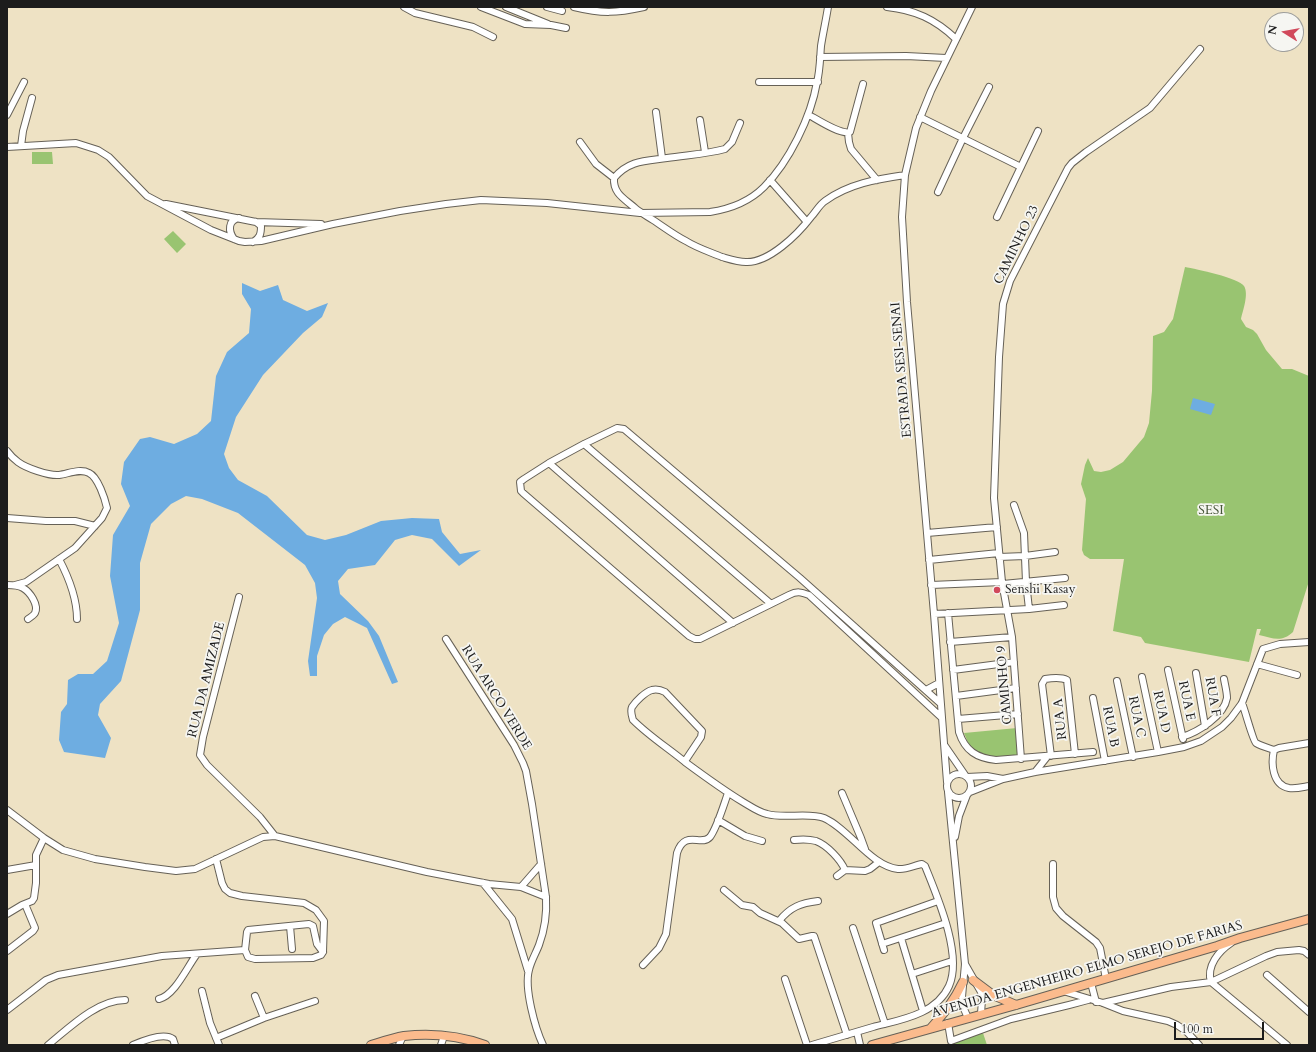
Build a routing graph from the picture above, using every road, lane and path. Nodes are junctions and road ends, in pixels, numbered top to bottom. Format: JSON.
{"nodes":[{"id":1,"x":404,"y":7,"type":"edge"},
{"id":2,"x":481,"y":7,"type":"edge"},
{"id":3,"x":506,"y":7,"type":"edge"},
{"id":4,"x":547,"y":7,"type":"edge"},
{"id":5,"x":574,"y":7,"type":"edge"},
{"id":6,"x":644,"y":7,"type":"edge"},
{"id":7,"x":828,"y":7,"type":"edge"},
{"id":8,"x":887,"y":7,"type":"edge"},
{"id":9,"x":972,"y":7,"type":"edge"},
{"id":10,"x":562,"y":11,"type":"dead end"},
{"id":11,"x":551,"y":25,"type":"junction"},
{"id":12,"x":566,"y":28,"type":"dead end"},
{"id":13,"x":494,"y":37,"type":"dead end"},
{"id":14,"x":956,"y":39,"type":"junction"},
{"id":15,"x":1200,"y":49,"type":"dead end"},
{"id":16,"x":820,"y":58,"type":"junction"},
{"id":17,"x":946,"y":58,"type":"junction"},
{"id":18,"x":24,"y":82,"type":"dead end"},
{"id":19,"x":759,"y":82,"type":"dead end"},
{"id":20,"x":818,"y":82,"type":"junction"},
{"id":21,"x":863,"y":84,"type":"dead end"},
{"id":22,"x":989,"y":87,"type":"dead end"},
{"id":23,"x":32,"y":98,"type":"dead end"},
{"id":24,"x":656,"y":112,"type":"dead end"},
{"id":25,"x":7,"y":115,"type":"edge"},
{"id":26,"x":809,"y":115,"type":"junction"},
{"id":27,"x":920,"y":117,"type":"junction"},
{"id":28,"x":700,"y":120,"type":"dead end"},
{"id":29,"x":740,"y":123,"type":"dead end"},
{"id":30,"x":1038,"y":131,"type":"dead end"},
{"id":31,"x":848,"y":133,"type":"junction"},
{"id":32,"x":963,"y":138,"type":"junction"},
{"id":33,"x":580,"y":142,"type":"dead end"},
{"id":34,"x":21,"y":146,"type":"junction"},
{"id":35,"x":7,"y":147,"type":"edge"},
{"id":36,"x":704,"y":152,"type":"junction"},
{"id":37,"x":662,"y":158,"type":"junction"},
{"id":38,"x":1021,"y":167,"type":"junction"},
{"id":39,"x":905,"y":175,"type":"junction"},
{"id":40,"x":614,"y":178,"type":"junction"},
{"id":41,"x":770,"y":180,"type":"junction"},
{"id":42,"x":877,"y":180,"type":"junction"},
{"id":43,"x":938,"y":192,"type":"dead end"},
{"id":44,"x":159,"y":202,"type":"junction"},
{"id":45,"x":640,"y":213,"type":"junction"},
{"id":46,"x":997,"y":217,"type":"dead end"},
{"id":47,"x":239,"y":218,"type":"junction"},
{"id":48,"x":256,"y":222,"type":"junction"},
{"id":49,"x":807,"y":222,"type":"junction"},
{"id":50,"x":333,"y":224,"type":"junction"},
{"id":51,"x":234,"y":239,"type":"junction"},
{"id":52,"x":253,"y":242,"type":"junction"},
{"id":53,"x":584,"y":444,"type":"junction"},
{"id":54,"x":7,"y":451,"type":"edge"},
{"id":55,"x":549,"y":463,"type":"junction"},
{"id":56,"x":1014,"y":505,"type":"dead end"},
{"id":57,"x":7,"y":518,"type":"edge"},
{"id":58,"x":95,"y":526,"type":"junction"},
{"id":59,"x":996,"y":528,"type":"junction"},
{"id":60,"x":927,"y":533,"type":"junction"},
{"id":61,"x":1055,"y":552,"type":"dead end"},
{"id":62,"x":999,"y":555,"type":"junction"},
{"id":63,"x":1025,"y":556,"type":"junction"},
{"id":64,"x":59,"y":559,"type":"junction"},
{"id":65,"x":929,"y":560,"type":"junction"},
{"id":66,"x":1065,"y":578,"type":"dead end"},
{"id":67,"x":1026,"y":582,"type":"junction"},
{"id":68,"x":1003,"y":583,"type":"junction"},
{"id":69,"x":807,"y":584,"type":"junction"},
{"id":70,"x":7,"y":585,"type":"edge"},
{"id":71,"x":15,"y":585,"type":"junction"},
{"id":72,"x":931,"y":585,"type":"junction"},
{"id":73,"x":799,"y":592,"type":"junction"},
{"id":74,"x":239,"y":597,"type":"dead end"},
{"id":75,"x":770,"y":603,"type":"junction"},
{"id":76,"x":1064,"y":605,"type":"dead end"},
{"id":77,"x":1029,"y":609,"type":"junction"},
{"id":78,"x":1008,"y":610,"type":"junction"},
{"id":79,"x":948,"y":613,"type":"junction"},
{"id":80,"x":934,"y":614,"type":"junction"},
{"id":81,"x":28,"y":620,"type":"dead end"},
{"id":82,"x":76,"y":620,"type":"dead end"},
{"id":83,"x":733,"y":622,"type":"junction"},
{"id":84,"x":1012,"y":637,"type":"junction"},
{"id":85,"x":446,"y":639,"type":"dead end"},
{"id":86,"x":950,"y":642,"type":"junction"},
{"id":87,"x":1309,"y":642,"type":"edge"},
{"id":88,"x":1014,"y":662,"type":"junction"},
{"id":89,"x":1257,"y":664,"type":"junction"},
{"id":90,"x":953,"y":670,"type":"junction"},
{"id":91,"x":1168,"y":670,"type":"dead end"},
{"id":92,"x":1196,"y":673,"type":"dead end"},
{"id":93,"x":1298,"y":675,"type":"dead end"},
{"id":94,"x":1142,"y":677,"type":"dead end"},
{"id":95,"x":1224,"y":679,"type":"dead end"},
{"id":96,"x":1117,"y":681,"type":"dead end"},
{"id":97,"x":939,"y":683,"type":"junction"},
{"id":98,"x":1016,"y":688,"type":"junction"},
{"id":99,"x":926,"y":690,"type":"junction"},
{"id":100,"x":956,"y":696,"type":"junction"},
{"id":101,"x":1093,"y":698,"type":"dead end"},
{"id":102,"x":940,"y":703,"type":"junction"},
{"id":103,"x":1242,"y":703,"type":"junction"},
{"id":104,"x":1018,"y":714,"type":"junction"},
{"id":105,"x":941,"y":716,"type":"junction"},
{"id":106,"x":958,"y":719,"type":"junction"},
{"id":107,"x":1205,"y":726,"type":"junction"},
{"id":108,"x":1182,"y":737,"type":"junction"},
{"id":109,"x":1309,"y":743,"type":"edge"},
{"id":110,"x":944,"y":744,"type":"junction"},
{"id":111,"x":1184,"y":747,"type":"junction"},
{"id":112,"x":1274,"y":750,"type":"junction"},
{"id":113,"x":1093,"y":752,"type":"dead end"},
{"id":114,"x":1158,"y":752,"type":"junction"},
{"id":115,"x":1075,"y":754,"type":"junction"},
{"id":116,"x":1049,"y":757,"type":"junction"},
{"id":117,"x":1133,"y":757,"type":"junction"},
{"id":118,"x":1021,"y":759,"type":"junction"},
{"id":119,"x":685,"y":761,"type":"junction"},
{"id":120,"x":1105,"y":761,"type":"junction"},
{"id":121,"x":1035,"y":772,"type":"junction"},
{"id":122,"x":966,"y":776,"type":"junction"},
{"id":123,"x":1003,"y":779,"type":"junction"},
{"id":124,"x":947,"y":782,"type":"junction"},
{"id":125,"x":1309,"y":786,"type":"edge"},
{"id":126,"x":948,"y":792,"type":"junction"},
{"id":127,"x":728,"y":793,"type":"junction"},
{"id":128,"x":842,"y":793,"type":"dead end"},
{"id":129,"x":968,"y":793,"type":"junction"},
{"id":130,"x":7,"y":810,"type":"edge"},
{"id":131,"x":718,"y":820,"type":"junction"},
{"id":132,"x":275,"y":836,"type":"junction"},
{"id":133,"x":44,"y":838,"type":"junction"},
{"id":134,"x":794,"y":840,"type":"dead end"},
{"id":135,"x":762,"y":841,"type":"dead end"},
{"id":136,"x":954,"y":844,"type":"junction"},
{"id":137,"x":865,"y":849,"type":"junction"},
{"id":138,"x":216,"y":859,"type":"junction"},
{"id":139,"x":879,"y":862,"type":"junction"},
{"id":140,"x":541,"y":864,"type":"junction"},
{"id":141,"x":1053,"y":864,"type":"dead end"},
{"id":142,"x":36,"y":865,"type":"junction"},
{"id":143,"x":7,"y":870,"type":"edge"},
{"id":144,"x":845,"y":870,"type":"junction"},
{"id":145,"x":837,"y":876,"type":"dead end"},
{"id":146,"x":483,"y":883,"type":"junction"},
{"id":147,"x":521,"y":887,"type":"junction"},
{"id":148,"x":724,"y":890,"type":"dead end"},
{"id":149,"x":546,"y":897,"type":"junction"},
{"id":150,"x":818,"y":901,"type":"dead end"},
{"id":151,"x":938,"y":901,"type":"junction"},
{"id":152,"x":25,"y":904,"type":"junction"},
{"id":153,"x":7,"y":914,"type":"edge"},
{"id":154,"x":1309,"y":919,"type":"edge"},
{"id":155,"x":779,"y":921,"type":"junction"},
{"id":156,"x":946,"y":923,"type":"junction"},
{"id":157,"x":290,"y":926,"type":"junction"},
{"id":158,"x":853,"y":928,"type":"dead end"},
{"id":159,"x":901,"y":938,"type":"junction"},
{"id":160,"x":1237,"y":939,"type":"junction"},
{"id":161,"x":292,"y":948,"type":"dead end"},
{"id":162,"x":245,"y":950,"type":"junction"},
{"id":163,"x":7,"y":951,"type":"edge"},
{"id":164,"x":323,"y":952,"type":"junction"},
{"id":165,"x":197,"y":954,"type":"junction"},
{"id":166,"x":1309,"y":955,"type":"edge"},
{"id":167,"x":952,"y":961,"type":"junction"},
{"id":168,"x":965,"y":964,"type":"junction"},
{"id":169,"x":643,"y":966,"type":"dead end"},
{"id":170,"x":528,"y":971,"type":"junction"},
{"id":171,"x":912,"y":974,"type":"junction"},
{"id":172,"x":1267,"y":974,"type":"dead end"},
{"id":173,"x":785,"y":979,"type":"dead end"},
{"id":174,"x":1106,"y":979,"type":"junction"},
{"id":175,"x":973,"y":980,"type":"junction"},
{"id":176,"x":963,"y":982,"type":"junction"},
{"id":177,"x":1211,"y":982,"type":"junction"},
{"id":178,"x":1091,"y":983,"type":"junction"},
{"id":179,"x":202,"y":991,"type":"dead end"},
{"id":180,"x":1063,"y":991,"type":"junction"},
{"id":181,"x":255,"y":996,"type":"dead end"},
{"id":182,"x":159,"y":999,"type":"dead end"},
{"id":183,"x":125,"y":1000,"type":"dead end"},
{"id":184,"x":1088,"y":1000,"type":"junction"},
{"id":185,"x":315,"y":1001,"type":"dead end"},
{"id":186,"x":1096,"y":1002,"type":"junction"},
{"id":187,"x":1103,"y":1003,"type":"junction"},
{"id":188,"x":1016,"y":1005,"type":"junction"},
{"id":189,"x":7,"y":1010,"type":"edge"},
{"id":190,"x":923,"y":1011,"type":"junction"},
{"id":191,"x":1309,"y":1012,"type":"edge"},
{"id":192,"x":981,"y":1014,"type":"junction"},
{"id":193,"x":264,"y":1018,"type":"junction"},
{"id":194,"x":968,"y":1018,"type":"junction"},
{"id":195,"x":948,"y":1023,"type":"junction"},
{"id":196,"x":885,"y":1024,"type":"junction"},
{"id":197,"x":931,"y":1028,"type":"junction"},
{"id":198,"x":857,"y":1032,"type":"junction"},
{"id":199,"x":847,"y":1035,"type":"junction"},
{"id":200,"x":404,"y":1036,"type":"junction"},
{"id":201,"x":444,"y":1036,"type":"junction"},
{"id":202,"x":539,"y":1036,"type":"junction"},
{"id":203,"x":216,"y":1038,"type":"junction"},
{"id":204,"x":480,"y":1044,"type":"edge"},
{"id":205,"x":48,"y":1045,"type":"edge"},
{"id":206,"x":133,"y":1045,"type":"edge"},
{"id":207,"x":175,"y":1045,"type":"edge"},
{"id":208,"x":219,"y":1045,"type":"edge"},
{"id":209,"x":371,"y":1045,"type":"edge"},
{"id":210,"x":400,"y":1045,"type":"edge"},
{"id":211,"x":441,"y":1045,"type":"edge"},
{"id":212,"x":537,"y":1045,"type":"edge"},
{"id":213,"x":542,"y":1045,"type":"edge"},
{"id":214,"x":807,"y":1045,"type":"edge"},
{"id":215,"x":812,"y":1045,"type":"edge"},
{"id":216,"x":860,"y":1045,"type":"edge"},
{"id":217,"x":872,"y":1045,"type":"edge"},
{"id":218,"x":1199,"y":1045,"type":"edge"},
{"id":219,"x":1286,"y":1045,"type":"edge"}],
"edges":[{"from":1,"to":13,"type":"street"},
{"from":2,"to":11,"type":"street"},
{"from":3,"to":11,"type":"street"},
{"from":4,"to":10,"type":"street"},
{"from":5,"to":6,"type":"street"},
{"from":7,"to":16,"type":"street"},
{"from":8,"to":14,"type":"street"},
{"from":9,"to":14,"type":"street","name":"ESTRADA SESI-SENAI"},
{"from":11,"to":12,"type":"street"},
{"from":14,"to":17,"type":"street","name":"ESTRADA SESI-SENAI"},
{"from":15,"to":59,"type":"street","name":"CAMINHO 23"},
{"from":16,"to":17,"type":"street"},
{"from":16,"to":20,"type":"street"},
{"from":17,"to":27,"type":"street","name":"ESTRADA SESI-SENAI"},
{"from":18,"to":25,"type":"street"},
{"from":19,"to":20,"type":"street"},
{"from":20,"to":26,"type":"street"},
{"from":21,"to":31,"type":"street"},
{"from":22,"to":32,"type":"street"},
{"from":23,"to":34,"type":"street"},
{"from":24,"to":37,"type":"street"},
{"from":26,"to":31,"type":"street"},
{"from":26,"to":41,"type":"street"},
{"from":27,"to":32,"type":"street"},
{"from":27,"to":39,"type":"street","name":"ESTRADA SESI-SENAI"},
{"from":28,"to":36,"type":"street"},
{"from":29,"to":36,"type":"street"},
{"from":30,"to":38,"type":"street"},
{"from":31,"to":42,"type":"street"},
{"from":32,"to":38,"type":"street"},
{"from":32,"to":43,"type":"street"},
{"from":33,"to":40,"type":"street"},
{"from":34,"to":35,"type":"street"},
{"from":34,"to":44,"type":"street"},
{"from":36,"to":37,"type":"street"},
{"from":37,"to":40,"type":"street"},
{"from":38,"to":46,"type":"street"},
{"from":39,"to":42,"type":"street"},
{"from":39,"to":60,"type":"street","name":"ESTRADA SESI-SENAI"},
{"from":40,"to":45,"type":"street"},
{"from":41,"to":45,"type":"street"},
{"from":41,"to":49,"type":"street"},
{"from":42,"to":49,"type":"street"},
{"from":44,"to":47,"type":"street"},
{"from":44,"to":51,"type":"street"},
{"from":45,"to":49,"type":"street"},
{"from":45,"to":50,"type":"street"},
{"from":47,"to":48,"type":"street"},
{"from":47,"to":51,"type":"street"},
{"from":48,"to":50,"type":"street"},
{"from":48,"to":52,"type":"street"},
{"from":50,"to":52,"type":"street"},
{"from":51,"to":52,"type":"street"},
{"from":53,"to":55,"type":"street"},
{"from":53,"to":69,"type":"street"},
{"from":53,"to":75,"type":"street"},
{"from":54,"to":58,"type":"street"},
{"from":55,"to":83,"type":"street"},
{"from":55,"to":83,"type":"street"},
{"from":56,"to":63,"type":"street"},
{"from":57,"to":58,"type":"street"},
{"from":58,"to":64,"type":"street"},
{"from":59,"to":60,"type":"street"},
{"from":59,"to":62,"type":"street","name":"CAMINHO 23"},
{"from":60,"to":65,"type":"street","name":"ESTRADA SESI-SENAI"},
{"from":61,"to":63,"type":"street"},
{"from":62,"to":63,"type":"street"},
{"from":62,"to":65,"type":"street"},
{"from":62,"to":68,"type":"street","name":"CAMINHO 23"},
{"from":63,"to":67,"type":"street"},
{"from":64,"to":71,"type":"street"},
{"from":64,"to":82,"type":"street"},
{"from":65,"to":72,"type":"street","name":"ESTRADA SESI-SENAI"},
{"from":66,"to":67,"type":"street"},
{"from":67,"to":68,"type":"street"},
{"from":67,"to":77,"type":"street"},
{"from":68,"to":72,"type":"street"},
{"from":68,"to":78,"type":"street","name":"CAMINHO 23"},
{"from":69,"to":73,"type":"street"},
{"from":69,"to":99,"type":"street"},
{"from":70,"to":71,"type":"street"},
{"from":71,"to":81,"type":"street"},
{"from":72,"to":80,"type":"street","name":"ESTRADA SESI-SENAI"},
{"from":73,"to":75,"type":"street"},
{"from":73,"to":105,"type":"street"},
{"from":74,"to":132,"type":"street","name":"RUA DA AMIZADE"},
{"from":75,"to":83,"type":"street"},
{"from":76,"to":77,"type":"street"},
{"from":77,"to":78,"type":"street"},
{"from":78,"to":79,"type":"street"},
{"from":78,"to":84,"type":"street","name":"CAMINHO 9"},
{"from":79,"to":80,"type":"street"},
{"from":79,"to":86,"type":"street"},
{"from":80,"to":97,"type":"street","name":"ESTRADA SESI-SENAI"},
{"from":84,"to":86,"type":"street"},
{"from":84,"to":88,"type":"street","name":"CAMINHO 9"},
{"from":85,"to":140,"type":"street","name":"RUA ARCO VERDE"},
{"from":86,"to":90,"type":"street"},
{"from":87,"to":89,"type":"street"},
{"from":88,"to":90,"type":"street"},
{"from":88,"to":98,"type":"street","name":"CAMINHO 9"},
{"from":89,"to":93,"type":"street"},
{"from":89,"to":103,"type":"street"},
{"from":90,"to":100,"type":"street"},
{"from":91,"to":108,"type":"street","name":"RUA E"},
{"from":92,"to":107,"type":"street","name":"RUA F"},
{"from":94,"to":114,"type":"street","name":"RUA D"},
{"from":95,"to":107,"type":"street","name":"RUA E"},
{"from":96,"to":117,"type":"street","name":"RUA C"},
{"from":97,"to":99,"type":"street"},
{"from":97,"to":102,"type":"street","name":"ESTRADA SESI-SENAI"},
{"from":98,"to":100,"type":"street"},
{"from":98,"to":104,"type":"street","name":"CAMINHO 9"},
{"from":99,"to":102,"type":"street"},
{"from":100,"to":106,"type":"street"},
{"from":101,"to":120,"type":"street","name":"RUA B"},
{"from":102,"to":105,"type":"street","name":"ESTRADA SESI-SENAI"},
{"from":103,"to":111,"type":"street"},
{"from":103,"to":112,"type":"street"},
{"from":104,"to":106,"type":"street"},
{"from":104,"to":118,"type":"street","name":"CAMINHO 9"},
{"from":105,"to":110,"type":"street","name":"ESTRADA SESI-SENAI"},
{"from":106,"to":118,"type":"street"},
{"from":107,"to":108,"type":"street","name":"RUA E"},
{"from":108,"to":111,"type":"street","name":"RUA E"},
{"from":109,"to":112,"type":"street"},
{"from":110,"to":122,"type":"street","name":"ESTRADA SESI-SENAI"},
{"from":110,"to":124,"type":"street","name":"ESTRADA SESI-SENAI"},
{"from":111,"to":114,"type":"street"},
{"from":112,"to":125,"type":"street"},
{"from":113,"to":115,"type":"street"},
{"from":114,"to":117,"type":"street"},
{"from":115,"to":116,"type":"street"},
{"from":115,"to":116,"type":"street","name":"RUA A"},
{"from":116,"to":118,"type":"street"},
{"from":116,"to":121,"type":"street"},
{"from":117,"to":120,"type":"street"},
{"from":119,"to":119,"type":"street"},
{"from":119,"to":127,"type":"street"},
{"from":120,"to":121,"type":"street"},
{"from":121,"to":123,"type":"street"},
{"from":122,"to":123,"type":"street"},
{"from":122,"to":124,"type":"street"},
{"from":122,"to":129,"type":"street"},
{"from":123,"to":129,"type":"street"},
{"from":124,"to":126,"type":"street"},
{"from":126,"to":129,"type":"street"},
{"from":126,"to":136,"type":"street"},
{"from":127,"to":131,"type":"street"},
{"from":127,"to":137,"type":"street"},
{"from":128,"to":137,"type":"street"},
{"from":129,"to":136,"type":"street"},
{"from":130,"to":133,"type":"street"},
{"from":131,"to":135,"type":"street"},
{"from":131,"to":169,"type":"street"},
{"from":132,"to":138,"type":"street"},
{"from":132,"to":146,"type":"street"},
{"from":133,"to":138,"type":"street"},
{"from":133,"to":142,"type":"street"},
{"from":134,"to":144,"type":"street"},
{"from":136,"to":168,"type":"street"},
{"from":137,"to":139,"type":"street"},
{"from":138,"to":164,"type":"street"},
{"from":139,"to":144,"type":"street"},
{"from":139,"to":151,"type":"street"},
{"from":140,"to":147,"type":"street"},
{"from":140,"to":149,"type":"street","name":"RUA ARCO VERDE"},
{"from":141,"to":174,"type":"street"},
{"from":142,"to":143,"type":"street"},
{"from":142,"to":152,"type":"street"},
{"from":144,"to":145,"type":"street"},
{"from":146,"to":147,"type":"street"},
{"from":146,"to":170,"type":"street"},
{"from":147,"to":149,"type":"street"},
{"from":148,"to":155,"type":"street"},
{"from":149,"to":170,"type":"street","name":"RUA ARCO VERDE"},
{"from":150,"to":155,"type":"street"},
{"from":151,"to":156,"type":"street"},
{"from":151,"to":159,"type":"street"},
{"from":152,"to":153,"type":"street"},
{"from":152,"to":163,"type":"street"},
{"from":154,"to":160,"type":"main road","name":"AVENIDA ENGENHEIRO ELMO SEREJO DE FARIAS"},
{"from":155,"to":199,"type":"street"},
{"from":156,"to":159,"type":"street"},
{"from":156,"to":167,"type":"street"},
{"from":157,"to":161,"type":"street"},
{"from":157,"to":162,"type":"street"},
{"from":157,"to":164,"type":"street"},
{"from":158,"to":196,"type":"street"},
{"from":159,"to":171,"type":"street"},
{"from":160,"to":174,"type":"main road","name":"AVENIDA ENGENHEIRO ELMO SEREJO DE FARIAS"},
{"from":160,"to":177,"type":"street"},
{"from":162,"to":164,"type":"street"},
{"from":162,"to":165,"type":"street"},
{"from":165,"to":182,"type":"street"},
{"from":165,"to":189,"type":"street"},
{"from":166,"to":177,"type":"street"},
{"from":167,"to":171,"type":"street"},
{"from":167,"to":190,"type":"street"},
{"from":168,"to":175,"type":"street"},
{"from":168,"to":176,"type":"street"},
{"from":170,"to":202,"type":"street"},
{"from":171,"to":190,"type":"street"},
{"from":172,"to":191,"type":"street"},
{"from":173,"to":214,"type":"street"},
{"from":174,"to":178,"type":"main road","name":"AVENIDA ENGENHEIRO ELMO SEREJO DE FARIAS"},
{"from":175,"to":188,"type":"main road"},
{"from":175,"to":192,"type":"street"},
{"from":176,"to":194,"type":"street"},
{"from":176,"to":197,"type":"main road"},
{"from":177,"to":187,"type":"street"},
{"from":177,"to":219,"type":"street"},
{"from":178,"to":180,"type":"main road","name":"AVENIDA ENGENHEIRO ELMO SEREJO DE FARIAS"},
{"from":178,"to":186,"type":"street"},
{"from":179,"to":203,"type":"street"},
{"from":180,"to":184,"type":"street"},
{"from":180,"to":188,"type":"main road","name":"AVENIDA ENGENHEIRO ELMO SEREJO DE FARIAS"},
{"from":181,"to":193,"type":"street"},
{"from":183,"to":205,"type":"street"},
{"from":184,"to":186,"type":"street"},
{"from":184,"to":195,"type":"street"},
{"from":185,"to":193,"type":"street"},
{"from":186,"to":187,"type":"street"},
{"from":187,"to":218,"type":"street"},
{"from":188,"to":192,"type":"main road","name":"AVENIDA ENGENHEIRO ELMO SEREJO DE FARIAS"},
{"from":190,"to":196,"type":"street"},
{"from":192,"to":194,"type":"main road","name":"AVENIDA ENGENHEIRO ELMO SEREJO DE FARIAS"},
{"from":193,"to":203,"type":"street"},
{"from":194,"to":195,"type":"main road","name":"AVENIDA ENGENHEIRO ELMO SEREJO DE FARIAS"},
{"from":195,"to":197,"type":"main road","name":"AVENIDA ENGENHEIRO ELMO SEREJO DE FARIAS"},
{"from":196,"to":198,"type":"street"},
{"from":197,"to":217,"type":"main road","name":"AVENIDA ENGENHEIRO ELMO SEREJO DE FARIAS"},
{"from":198,"to":199,"type":"street"},
{"from":198,"to":216,"type":"street"},
{"from":199,"to":215,"type":"street"},
{"from":200,"to":201,"type":"main road"},
{"from":200,"to":209,"type":"main road"},
{"from":200,"to":210,"type":"street"},
{"from":201,"to":204,"type":"main road"},
{"from":201,"to":211,"type":"street"},
{"from":202,"to":212,"type":"street"},
{"from":202,"to":213,"type":"street"},
{"from":203,"to":208,"type":"street"},
{"from":206,"to":207,"type":"street"}]}
